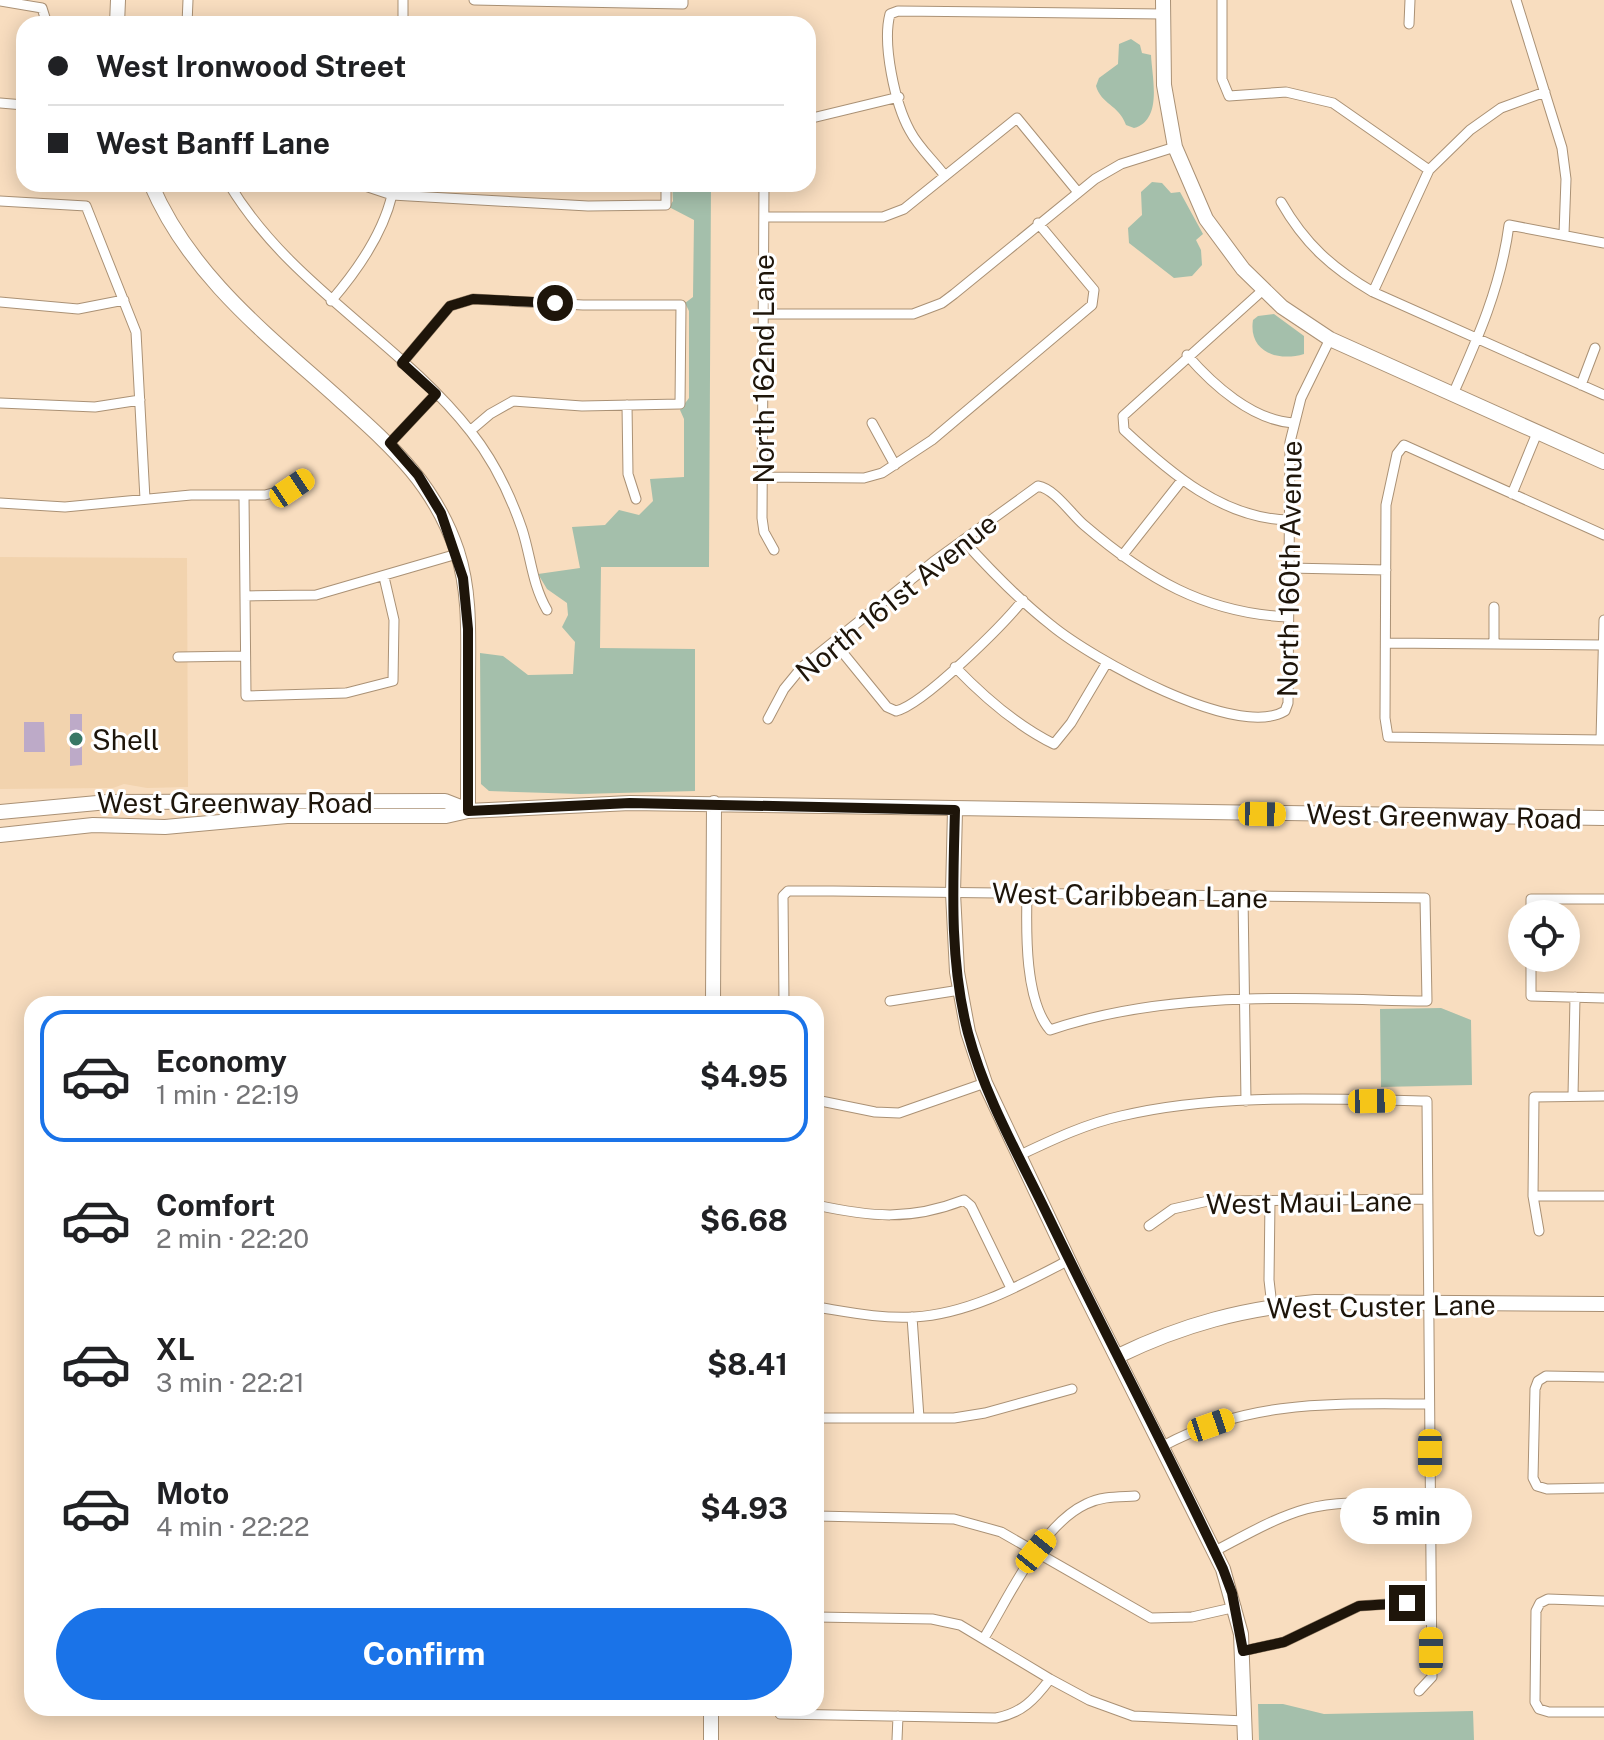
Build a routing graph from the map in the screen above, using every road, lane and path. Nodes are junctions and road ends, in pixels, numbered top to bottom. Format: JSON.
{"nodes":[{"id":1,"x":474,"y":0,"type":"edge"},
{"id":2,"x":1222,"y":0,"type":"edge"},
{"id":3,"x":1410,"y":0,"type":"edge"},
{"id":4,"x":1516,"y":0,"type":"edge"},
{"id":5,"x":0,"y":1,"type":"edge"},
{"id":6,"x":683,"y":2,"type":"edge"},
{"id":7,"x":1163,"y":7,"type":"edge"},
{"id":8,"x":44,"y":16,"type":"edge"},
{"id":9,"x":1409,"y":24,"type":"dead end"},
{"id":10,"x":1545,"y":92,"type":"junction"},
{"id":11,"x":899,"y":97,"type":"junction"},
{"id":12,"x":816,"y":117,"type":"edge"},
{"id":13,"x":1175,"y":147,"type":"junction"},
{"id":14,"x":1429,"y":170,"type":"junction"},
{"id":15,"x":945,"y":176,"type":"junction"},
{"id":16,"x":1077,"y":191,"type":"junction"},
{"id":17,"x":156,"y":192,"type":"edge"},
{"id":18,"x":234,"y":192,"type":"edge"},
{"id":19,"x":383,"y":192,"type":"edge"},
{"id":20,"x":666,"y":192,"type":"edge"},
{"id":21,"x":764,"y":192,"type":"edge"},
{"id":22,"x":392,"y":195,"type":"junction"},
{"id":23,"x":0,"y":201,"type":"edge"},
{"id":24,"x":1281,"y":202,"type":"dead end"},
{"id":25,"x":764,"y":217,"type":"junction"},
{"id":26,"x":1038,"y":223,"type":"junction"},
{"id":27,"x":1564,"y":234,"type":"junction"},
{"id":28,"x":1604,"y":243,"type":"edge"},
{"id":29,"x":1263,"y":290,"type":"junction"},
{"id":30,"x":1373,"y":292,"type":"junction"},
{"id":31,"x":124,"y":300,"type":"junction"},
{"id":32,"x":331,"y":301,"type":"junction"},
{"id":33,"x":0,"y":302,"type":"edge"},
{"id":34,"x":763,"y":314,"type":"junction"},
{"id":35,"x":1478,"y":338,"type":"junction"},
{"id":36,"x":1330,"y":339,"type":"junction"},
{"id":37,"x":1595,"y":348,"type":"dead end"},
{"id":38,"x":1187,"y":355,"type":"junction"},
{"id":39,"x":402,"y":363,"type":"junction"},
{"id":40,"x":1581,"y":385,"type":"junction"},
{"id":41,"x":436,"y":394,"type":"junction"},
{"id":42,"x":1453,"y":394,"type":"junction"},
{"id":43,"x":1604,"y":395,"type":"edge"},
{"id":44,"x":140,"y":400,"type":"junction"},
{"id":45,"x":0,"y":403,"type":"edge"},
{"id":46,"x":627,"y":405,"type":"junction"},
{"id":47,"x":872,"y":423,"type":"dead end"},
{"id":48,"x":1293,"y":423,"type":"junction"},
{"id":49,"x":470,"y":431,"type":"junction"},
{"id":50,"x":1537,"y":433,"type":"junction"},
{"id":51,"x":390,"y":443,"type":"junction"},
{"id":52,"x":1604,"y":462,"type":"edge"},
{"id":53,"x":895,"y":465,"type":"junction"},
{"id":54,"x":762,"y":477,"type":"junction"},
{"id":55,"x":308,"y":478,"type":"dead end"},
{"id":56,"x":1182,"y":480,"type":"junction"},
{"id":57,"x":1512,"y":494,"type":"junction"},
{"id":58,"x":244,"y":496,"type":"junction"},
{"id":59,"x":145,"y":499,"type":"junction"},
{"id":60,"x":636,"y":499,"type":"dead end"},
{"id":61,"x":0,"y":503,"type":"edge"},
{"id":62,"x":1289,"y":520,"type":"junction"},
{"id":63,"x":1604,"y":535,"type":"edge"},
{"id":64,"x":963,"y":540,"type":"junction"},
{"id":65,"x":774,"y":550,"type":"dead end"},
{"id":66,"x":457,"y":554,"type":"junction"},
{"id":67,"x":1122,"y":556,"type":"junction"},
{"id":68,"x":1288,"y":568,"type":"junction"},
{"id":69,"x":1386,"y":570,"type":"junction"},
{"id":70,"x":384,"y":577,"type":"junction"},
{"id":71,"x":245,"y":596,"type":"junction"},
{"id":72,"x":1023,"y":600,"type":"junction"},
{"id":73,"x":1494,"y":607,"type":"dead end"},
{"id":74,"x":547,"y":610,"type":"dead end"},
{"id":75,"x":1288,"y":617,"type":"junction"},
{"id":76,"x":1604,"y":620,"type":"edge"},
{"id":77,"x":834,"y":642,"type":"junction"},
{"id":78,"x":1387,"y":643,"type":"junction"},
{"id":79,"x":1494,"y":643,"type":"junction"},
{"id":80,"x":1602,"y":645,"type":"junction"},
{"id":81,"x":245,"y":656,"type":"junction"},
{"id":82,"x":178,"y":657,"type":"dead end"},
{"id":83,"x":1106,"y":664,"type":"junction"},
{"id":84,"x":955,"y":667,"type":"junction"},
{"id":85,"x":768,"y":719,"type":"dead end"},
{"id":86,"x":1602,"y":740,"type":"edge"},
{"id":87,"x":714,"y":803,"type":"junction"},
{"id":88,"x":955,"y":810,"type":"junction"},
{"id":89,"x":468,"y":811,"type":"junction"},
{"id":90,"x":0,"y":812,"type":"edge"},
{"id":91,"x":1604,"y":818,"type":"edge"},
{"id":92,"x":0,"y":835,"type":"edge"},
{"id":93,"x":953,"y":893,"type":"junction"},
{"id":94,"x":1027,"y":894,"type":"junction"},
{"id":95,"x":1243,"y":896,"type":"junction"},
{"id":96,"x":1604,"y":899,"type":"edge"},
{"id":97,"x":1531,"y":900,"type":"edge"},
{"id":98,"x":1531,"y":972,"type":"edge"},
{"id":99,"x":960,"y":990,"type":"junction"},
{"id":100,"x":713,"y":996,"type":"edge"},
{"id":101,"x":784,"y":996,"type":"edge"},
{"id":102,"x":1575,"y":997,"type":"junction"},
{"id":103,"x":1604,"y":998,"type":"edge"},
{"id":104,"x":1245,"y":999,"type":"junction"},
{"id":105,"x":890,"y":1001,"type":"dead end"},
{"id":106,"x":985,"y":1083,"type":"junction"},
{"id":107,"x":1573,"y":1096,"type":"junction"},
{"id":108,"x":1604,"y":1096,"type":"edge"},
{"id":109,"x":1246,"y":1101,"type":"junction"},
{"id":110,"x":824,"y":1102,"type":"edge"},
{"id":111,"x":1018,"y":1156,"type":"junction"},
{"id":112,"x":1533,"y":1196,"type":"junction"},
{"id":113,"x":1604,"y":1196,"type":"edge"},
{"id":114,"x":1427,"y":1199,"type":"junction"},
{"id":115,"x":1270,"y":1201,"type":"junction"},
{"id":116,"x":824,"y":1207,"type":"edge"},
{"id":117,"x":1149,"y":1226,"type":"dead end"},
{"id":118,"x":1539,"y":1231,"type":"dead end"},
{"id":119,"x":1069,"y":1260,"type":"junction"},
{"id":120,"x":1011,"y":1288,"type":"junction"},
{"id":121,"x":1428,"y":1303,"type":"junction"},
{"id":122,"x":1604,"y":1304,"type":"edge"},
{"id":123,"x":1272,"y":1306,"type":"junction"},
{"id":124,"x":824,"y":1308,"type":"edge"},
{"id":125,"x":912,"y":1317,"type":"junction"},
{"id":126,"x":1118,"y":1356,"type":"junction"},
{"id":127,"x":1604,"y":1377,"type":"edge"},
{"id":128,"x":1072,"y":1389,"type":"dead end"},
{"id":129,"x":1429,"y":1404,"type":"junction"},
{"id":130,"x":824,"y":1418,"type":"edge"},
{"id":131,"x":919,"y":1418,"type":"junction"},
{"id":132,"x":1163,"y":1446,"type":"junction"},
{"id":133,"x":1604,"y":1488,"type":"edge"},
{"id":134,"x":1135,"y":1496,"type":"dead end"},
{"id":135,"x":1430,"y":1503,"type":"junction"},
{"id":136,"x":824,"y":1516,"type":"edge"},
{"id":137,"x":1036,"y":1551,"type":"junction"},
{"id":138,"x":1215,"y":1551,"type":"junction"},
{"id":139,"x":1431,"y":1601,"type":"junction"},
{"id":140,"x":1604,"y":1601,"type":"edge"},
{"id":141,"x":1236,"y":1607,"type":"junction"},
{"id":142,"x":824,"y":1617,"type":"edge"},
{"id":143,"x":984,"y":1638,"type":"junction"},
{"id":144,"x":1243,"y":1651,"type":"junction"},
{"id":145,"x":1050,"y":1679,"type":"junction"},
{"id":146,"x":1419,"y":1691,"type":"dead end"},
{"id":147,"x":1604,"y":1712,"type":"edge"},
{"id":148,"x":824,"y":1713,"type":"edge"},
{"id":149,"x":711,"y":1716,"type":"edge"},
{"id":150,"x":898,"y":1716,"type":"junction"},
{"id":151,"x":1245,"y":1721,"type":"junction"},
{"id":152,"x":711,"y":1740,"type":"edge"},
{"id":153,"x":897,"y":1740,"type":"edge"},
{"id":154,"x":1245,"y":1740,"type":"edge"}],
"edges":[{"from":1,"to":6,"type":"street"},
{"from":2,"to":14,"type":"street"},
{"from":3,"to":9,"type":"street"},
{"from":4,"to":10,"type":"street"},
{"from":5,"to":8,"type":"street"},
{"from":7,"to":11,"type":"street"},
{"from":7,"to":13,"type":"main road"},
{"from":10,"to":14,"type":"street"},
{"from":10,"to":27,"type":"street"},
{"from":11,"to":12,"type":"street"},
{"from":11,"to":15,"type":"street"},
{"from":13,"to":16,"type":"street"},
{"from":13,"to":29,"type":"main road"},
{"from":14,"to":30,"type":"street"},
{"from":15,"to":16,"type":"street"},
{"from":15,"to":25,"type":"street"},
{"from":16,"to":26,"type":"street"},
{"from":17,"to":51,"type":"main road"},
{"from":18,"to":32,"type":"street"},
{"from":19,"to":22,"type":"street"},
{"from":20,"to":22,"type":"street"},
{"from":21,"to":25,"type":"street","name":"North 162nd Lane"},
{"from":22,"to":32,"type":"street"},
{"from":23,"to":31,"type":"street"},
{"from":24,"to":30,"type":"street"},
{"from":25,"to":34,"type":"street","name":"North 162nd Lane"},
{"from":26,"to":34,"type":"street"},
{"from":26,"to":53,"type":"street"},
{"from":27,"to":28,"type":"street"},
{"from":27,"to":35,"type":"street"},
{"from":29,"to":36,"type":"main road"},
{"from":29,"to":38,"type":"street"},
{"from":30,"to":35,"type":"street"},
{"from":31,"to":33,"type":"street"},
{"from":31,"to":44,"type":"street"},
{"from":32,"to":39,"type":"street"},
{"from":34,"to":54,"type":"street","name":"North 162nd Lane"},
{"from":35,"to":40,"type":"street"},
{"from":35,"to":42,"type":"street"},
{"from":36,"to":42,"type":"main road"},
{"from":36,"to":48,"type":"street","name":"North 160th Avenue"},
{"from":37,"to":40,"type":"street"},
{"from":38,"to":48,"type":"street"},
{"from":38,"to":56,"type":"street"},
{"from":39,"to":41,"type":"street"},
{"from":39,"to":46,"type":"street"},
{"from":40,"to":43,"type":"street"},
{"from":41,"to":49,"type":"street"},
{"from":41,"to":51,"type":"street"},
{"from":42,"to":50,"type":"main road"},
{"from":44,"to":45,"type":"street"},
{"from":44,"to":59,"type":"street"},
{"from":46,"to":49,"type":"street"},
{"from":46,"to":60,"type":"street"},
{"from":47,"to":53,"type":"street"},
{"from":48,"to":62,"type":"street","name":"North 160th Avenue"},
{"from":49,"to":74,"type":"street"},
{"from":50,"to":52,"type":"main road"},
{"from":50,"to":57,"type":"street"},
{"from":51,"to":66,"type":"main road"},
{"from":53,"to":54,"type":"street"},
{"from":54,"to":65,"type":"street","name":"North 162nd Lane"},
{"from":55,"to":58,"type":"street"},
{"from":56,"to":62,"type":"street"},
{"from":56,"to":67,"type":"street"},
{"from":57,"to":63,"type":"street"},
{"from":57,"to":69,"type":"street"},
{"from":58,"to":59,"type":"street"},
{"from":58,"to":71,"type":"street"},
{"from":59,"to":61,"type":"street"},
{"from":62,"to":68,"type":"street","name":"North 160th Avenue"},
{"from":64,"to":67,"type":"street","name":"North 161st Avenue"},
{"from":64,"to":72,"type":"street"},
{"from":64,"to":77,"type":"street","name":"North 161st Avenue"},
{"from":66,"to":70,"type":"street"},
{"from":66,"to":89,"type":"main road"},
{"from":67,"to":75,"type":"street"},
{"from":68,"to":69,"type":"street"},
{"from":68,"to":75,"type":"street","name":"North 160th Avenue"},
{"from":69,"to":78,"type":"street"},
{"from":70,"to":71,"type":"street"},
{"from":70,"to":81,"type":"street"},
{"from":71,"to":81,"type":"street"},
{"from":72,"to":83,"type":"street"},
{"from":72,"to":84,"type":"street"},
{"from":73,"to":79,"type":"street"},
{"from":75,"to":83,"type":"street","name":"North 160th Avenue"},
{"from":76,"to":80,"type":"street"},
{"from":77,"to":84,"type":"street"},
{"from":77,"to":85,"type":"street","name":"North 161st Avenue"},
{"from":78,"to":79,"type":"street"},
{"from":78,"to":86,"type":"street"},
{"from":79,"to":80,"type":"street"},
{"from":80,"to":86,"type":"street"},
{"from":81,"to":82,"type":"street"},
{"from":83,"to":84,"type":"street"},
{"from":87,"to":88,"type":"main road","name":"West Greenway Road"},
{"from":87,"to":89,"type":"main road","name":"West Greenway Road"},
{"from":87,"to":100,"type":"main road"},
{"from":88,"to":91,"type":"main road","name":"West Greenway Road"},
{"from":88,"to":93,"type":"main road"},
{"from":89,"to":90,"type":"main road","name":"West Greenway Road"},
{"from":89,"to":92,"type":"main road","name":"West Greenway Road"},
{"from":93,"to":94,"type":"street","name":"West Caribbean Lane"},
{"from":93,"to":99,"type":"main road"},
{"from":93,"to":101,"type":"street","name":"West Caribbean Lane"},
{"from":94,"to":95,"type":"street","name":"West Caribbean Lane"},
{"from":94,"to":104,"type":"street"},
{"from":95,"to":104,"type":"street"},
{"from":95,"to":104,"type":"street","name":"West Caribbean Lane"},
{"from":96,"to":97,"type":"street"},
{"from":98,"to":102,"type":"street"},
{"from":99,"to":105,"type":"street"},
{"from":99,"to":106,"type":"main road"},
{"from":102,"to":103,"type":"street"},
{"from":102,"to":107,"type":"street"},
{"from":104,"to":109,"type":"street"},
{"from":106,"to":110,"type":"street"},
{"from":106,"to":111,"type":"main road"},
{"from":107,"to":108,"type":"street"},
{"from":107,"to":112,"type":"street"},
{"from":109,"to":111,"type":"street"},
{"from":109,"to":114,"type":"street"},
{"from":111,"to":119,"type":"main road"},
{"from":112,"to":113,"type":"street"},
{"from":112,"to":118,"type":"street"},
{"from":114,"to":115,"type":"street","name":"West Maui Lane"},
{"from":114,"to":121,"type":"street"},
{"from":115,"to":117,"type":"street","name":"West Maui Lane"},
{"from":115,"to":123,"type":"street"},
{"from":116,"to":120,"type":"street"},
{"from":119,"to":120,"type":"street"},
{"from":119,"to":126,"type":"main road"},
{"from":120,"to":125,"type":"street"},
{"from":121,"to":122,"type":"main road","name":"West Custer Lane"},
{"from":121,"to":123,"type":"main road","name":"West Custer Lane"},
{"from":121,"to":129,"type":"street"},
{"from":123,"to":126,"type":"main road","name":"West Custer Lane"},
{"from":124,"to":125,"type":"street"},
{"from":125,"to":131,"type":"street"},
{"from":126,"to":132,"type":"main road"},
{"from":127,"to":133,"type":"street"},
{"from":128,"to":131,"type":"street"},
{"from":129,"to":132,"type":"street"},
{"from":129,"to":135,"type":"street"},
{"from":130,"to":131,"type":"street"},
{"from":132,"to":138,"type":"main road"},
{"from":134,"to":137,"type":"street"},
{"from":135,"to":138,"type":"street"},
{"from":135,"to":139,"type":"street"},
{"from":136,"to":137,"type":"street"},
{"from":137,"to":141,"type":"street"},
{"from":137,"to":143,"type":"street"},
{"from":138,"to":141,"type":"main road"},
{"from":139,"to":144,"type":"street"},
{"from":139,"to":146,"type":"street"},
{"from":140,"to":147,"type":"street"},
{"from":141,"to":144,"type":"main road"},
{"from":142,"to":143,"type":"street"},
{"from":143,"to":145,"type":"street"},
{"from":144,"to":151,"type":"main road"},
{"from":145,"to":150,"type":"street"},
{"from":145,"to":151,"type":"street"},
{"from":148,"to":150,"type":"street"},
{"from":149,"to":152,"type":"main road"},
{"from":150,"to":153,"type":"street"},
{"from":151,"to":154,"type":"main road"}]}
